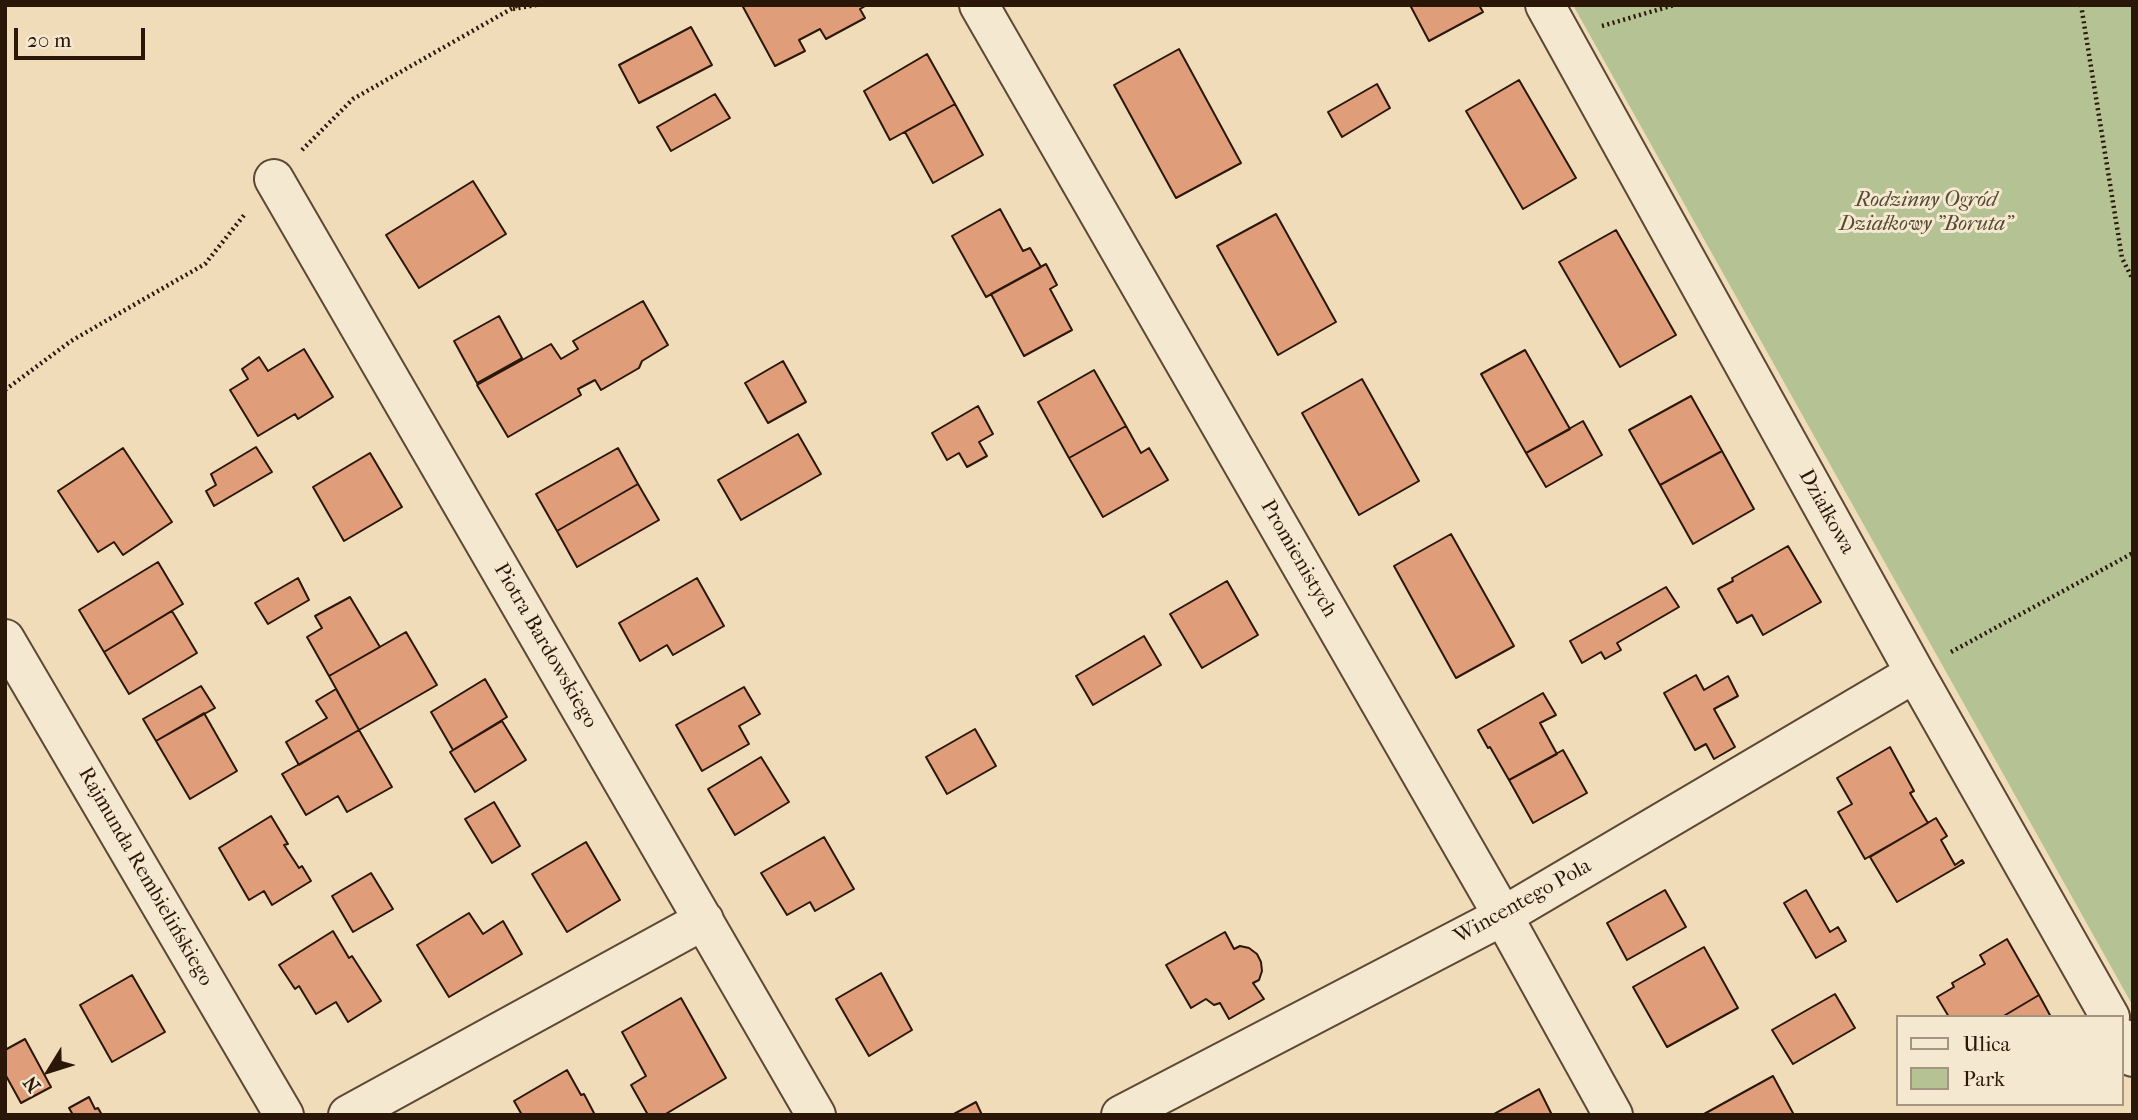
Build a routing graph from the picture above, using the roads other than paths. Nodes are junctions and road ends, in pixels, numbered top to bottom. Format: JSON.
{"nodes":[{"id":1,"x":979,"y":5,"type":"edge"},
{"id":2,"x":1545,"y":5,"type":"edge"},
{"id":3,"x":274,"y":179,"type":"road end"},
{"id":4,"x":5,"y":639,"type":"edge"},
{"id":5,"x":1915,"y":673,"type":"junction"},
{"id":6,"x":1503,"y":916,"type":"junction"},
{"id":7,"x":704,"y":920,"type":"junction"},
{"id":8,"x":2109,"y":1015,"type":"edge"},
{"id":9,"x":2124,"y":1041,"type":"edge"},
{"id":10,"x":2133,"y":1057,"type":"edge"},
{"id":11,"x":284,"y":1115,"type":"edge"},
{"id":12,"x":348,"y":1115,"type":"edge"},
{"id":13,"x":816,"y":1115,"type":"edge"},
{"id":14,"x":1121,"y":1115,"type":"edge"},
{"id":15,"x":1613,"y":1115,"type":"edge"}],
"edges":[{"from":1,"to":6,"type":"street","name":"Promienistych"},
{"from":2,"to":5,"type":"street","name":"Działkowa"},
{"from":3,"to":7,"type":"street","name":"Piotra Bardowskiego"},
{"from":4,"to":11,"type":"street","name":"Rajmunda Rembielińskiego"},
{"from":5,"to":6,"type":"street","name":"Wincentego Pola"},
{"from":5,"to":8,"type":"street","name":"Działkowa"},
{"from":6,"to":14,"type":"street","name":"Wincentego Pola"},
{"from":6,"to":15,"type":"street","name":"Promienistych"},
{"from":7,"to":12,"type":"street"},
{"from":7,"to":13,"type":"street","name":"Piotra Bardowskiego"},
{"from":9,"to":10,"type":"street"}]}
